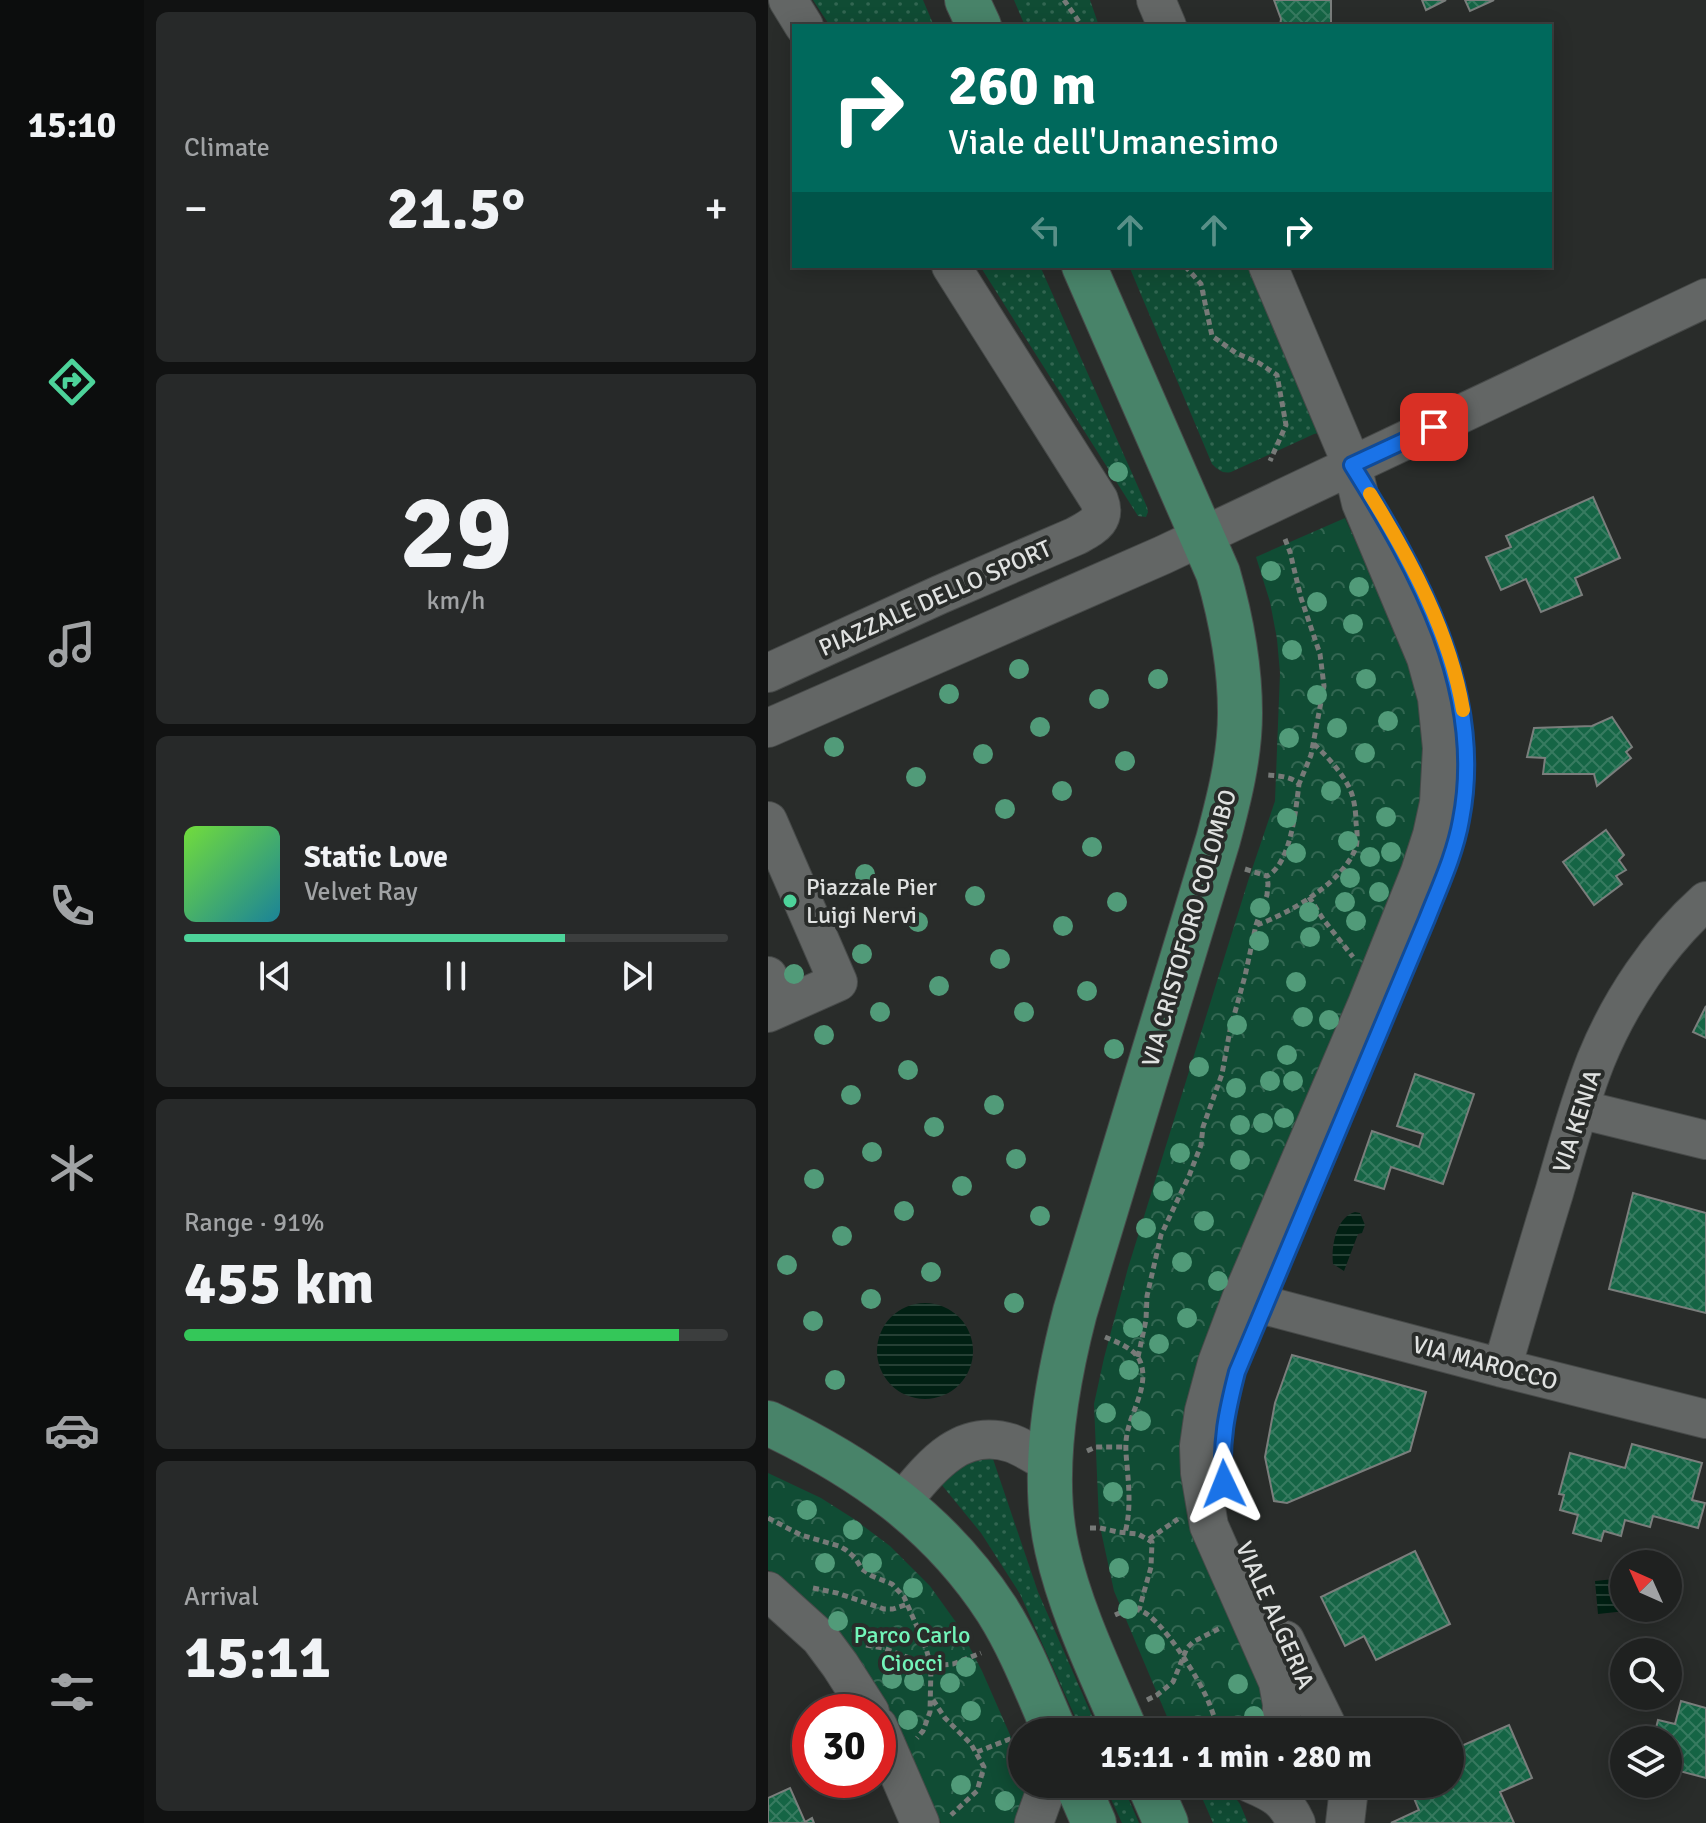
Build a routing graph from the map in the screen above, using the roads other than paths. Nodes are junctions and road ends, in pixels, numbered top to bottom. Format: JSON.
{"nodes":[{"id":1,"x":788,"y":0,"type":"edge"},
{"id":2,"x":967,"y":0,"type":"edge"},
{"id":3,"x":1156,"y":0,"type":"edge"},
{"id":4,"x":803,"y":24,"type":"edge"},
{"id":5,"x":978,"y":24,"type":"edge"},
{"id":6,"x":1166,"y":24,"type":"edge"},
{"id":7,"x":952,"y":268,"type":"edge"},
{"id":8,"x":1085,"y":268,"type":"edge"},
{"id":9,"x":1269,"y":268,"type":"edge"},
{"id":10,"x":1706,"y":298,"type":"edge"},
{"id":11,"x":1352,"y":465,"type":"junction"},
{"id":12,"x":1202,"y":536,"type":"junction"},
{"id":13,"x":937,"y":589,"type":"junction"},
{"id":14,"x":959,"y":644,"type":"junction"},
{"id":15,"x":768,"y":673,"type":"edge"},
{"id":16,"x":768,"y":728,"type":"edge"},
{"id":17,"x":768,"y":821,"type":"edge"},
{"id":18,"x":768,"y":887,"type":"edge"},
{"id":19,"x":1706,"y":901,"type":"edge"},
{"id":20,"x":816,"y":992,"type":"junction"},
{"id":21,"x":772,"y":998,"type":"edge"},
{"id":22,"x":1579,"y":1109,"type":"junction"},
{"id":23,"x":1706,"y":1140,"type":"edge"},
{"id":24,"x":1253,"y":1301,"type":"junction"},
{"id":25,"x":1502,"y":1368,"type":"junction"},
{"id":26,"x":1706,"y":1419,"type":"edge"},
{"id":27,"x":768,"y":1423,"type":"edge"},
{"id":28,"x":1064,"y":1459,"type":"junction"},
{"id":29,"x":901,"y":1503,"type":"junction"},
{"id":30,"x":768,"y":1591,"type":"edge"},
{"id":31,"x":790,"y":1629,"type":"edge"},
{"id":32,"x":833,"y":1694,"type":"edge"},
{"id":33,"x":859,"y":1694,"type":"edge"},
{"id":34,"x":1291,"y":1709,"type":"edge"},
{"id":35,"x":1034,"y":1718,"type":"edge"},
{"id":36,"x":1129,"y":1718,"type":"edge"},
{"id":37,"x":896,"y":1757,"type":"edge"},
{"id":38,"x":885,"y":1798,"type":"edge"},
{"id":39,"x":1043,"y":1798,"type":"edge"},
{"id":40,"x":1083,"y":1798,"type":"edge"},
{"id":41,"x":1155,"y":1798,"type":"edge"},
{"id":42,"x":1273,"y":1798,"type":"edge"},
{"id":43,"x":1348,"y":1798,"type":"edge"},
{"id":44,"x":933,"y":1821,"type":"edge"},
{"id":45,"x":896,"y":1823,"type":"edge"},
{"id":46,"x":1034,"y":1823,"type":"edge"},
{"id":47,"x":1094,"y":1823,"type":"edge"},
{"id":48,"x":1166,"y":1823,"type":"edge"},
{"id":49,"x":1296,"y":1823,"type":"edge"},
{"id":50,"x":1345,"y":1823,"type":"edge"}],
"edges":[{"from":1,"to":4,"type":"street"},
{"from":2,"to":5,"type":"main road"},
{"from":3,"to":6,"type":"street"},
{"from":7,"to":13,"type":"street","name":"PIAZZALE DELLO SPORT"},
{"from":8,"to":12,"type":"main road","name":"VIA CRISTOFORO COLOMBO"},
{"from":9,"to":11,"type":"street","name":"VIALE ALGERIA"},
{"from":10,"to":11,"type":"street"},
{"from":11,"to":12,"type":"street"},
{"from":11,"to":24,"type":"street","name":"VIALE ALGERIA"},
{"from":12,"to":14,"type":"street"},
{"from":12,"to":28,"type":"main road","name":"VIA CRISTOFORO COLOMBO"},
{"from":13,"to":14,"type":"street"},
{"from":13,"to":15,"type":"street","name":"PIAZZALE DELLO SPORT"},
{"from":14,"to":16,"type":"street"},
{"from":17,"to":20,"type":"street"},
{"from":18,"to":20,"type":"street"},
{"from":19,"to":22,"type":"street","name":"VIA KENIA"},
{"from":20,"to":21,"type":"street"},
{"from":22,"to":23,"type":"street"},
{"from":22,"to":25,"type":"street","name":"VIA KENIA"},
{"from":24,"to":25,"type":"street","name":"VIA MAROCCO"},
{"from":24,"to":34,"type":"street","name":"VIALE ALGERIA"},
{"from":25,"to":26,"type":"street","name":"VIA MAROCCO"},
{"from":27,"to":29,"type":"main road"},
{"from":28,"to":29,"type":"street"},
{"from":28,"to":36,"type":"main road","name":"VIA CRISTOFORO COLOMBO"},
{"from":29,"to":35,"type":"main road"},
{"from":30,"to":31,"type":"street"},
{"from":31,"to":32,"type":"street"},
{"from":31,"to":33,"type":"street"},
{"from":37,"to":44,"type":"street"},
{"from":38,"to":45,"type":"street"},
{"from":39,"to":46,"type":"street"},
{"from":40,"to":47,"type":"main road"},
{"from":41,"to":48,"type":"main road"},
{"from":42,"to":49,"type":"street"},
{"from":43,"to":50,"type":"street"}]}
